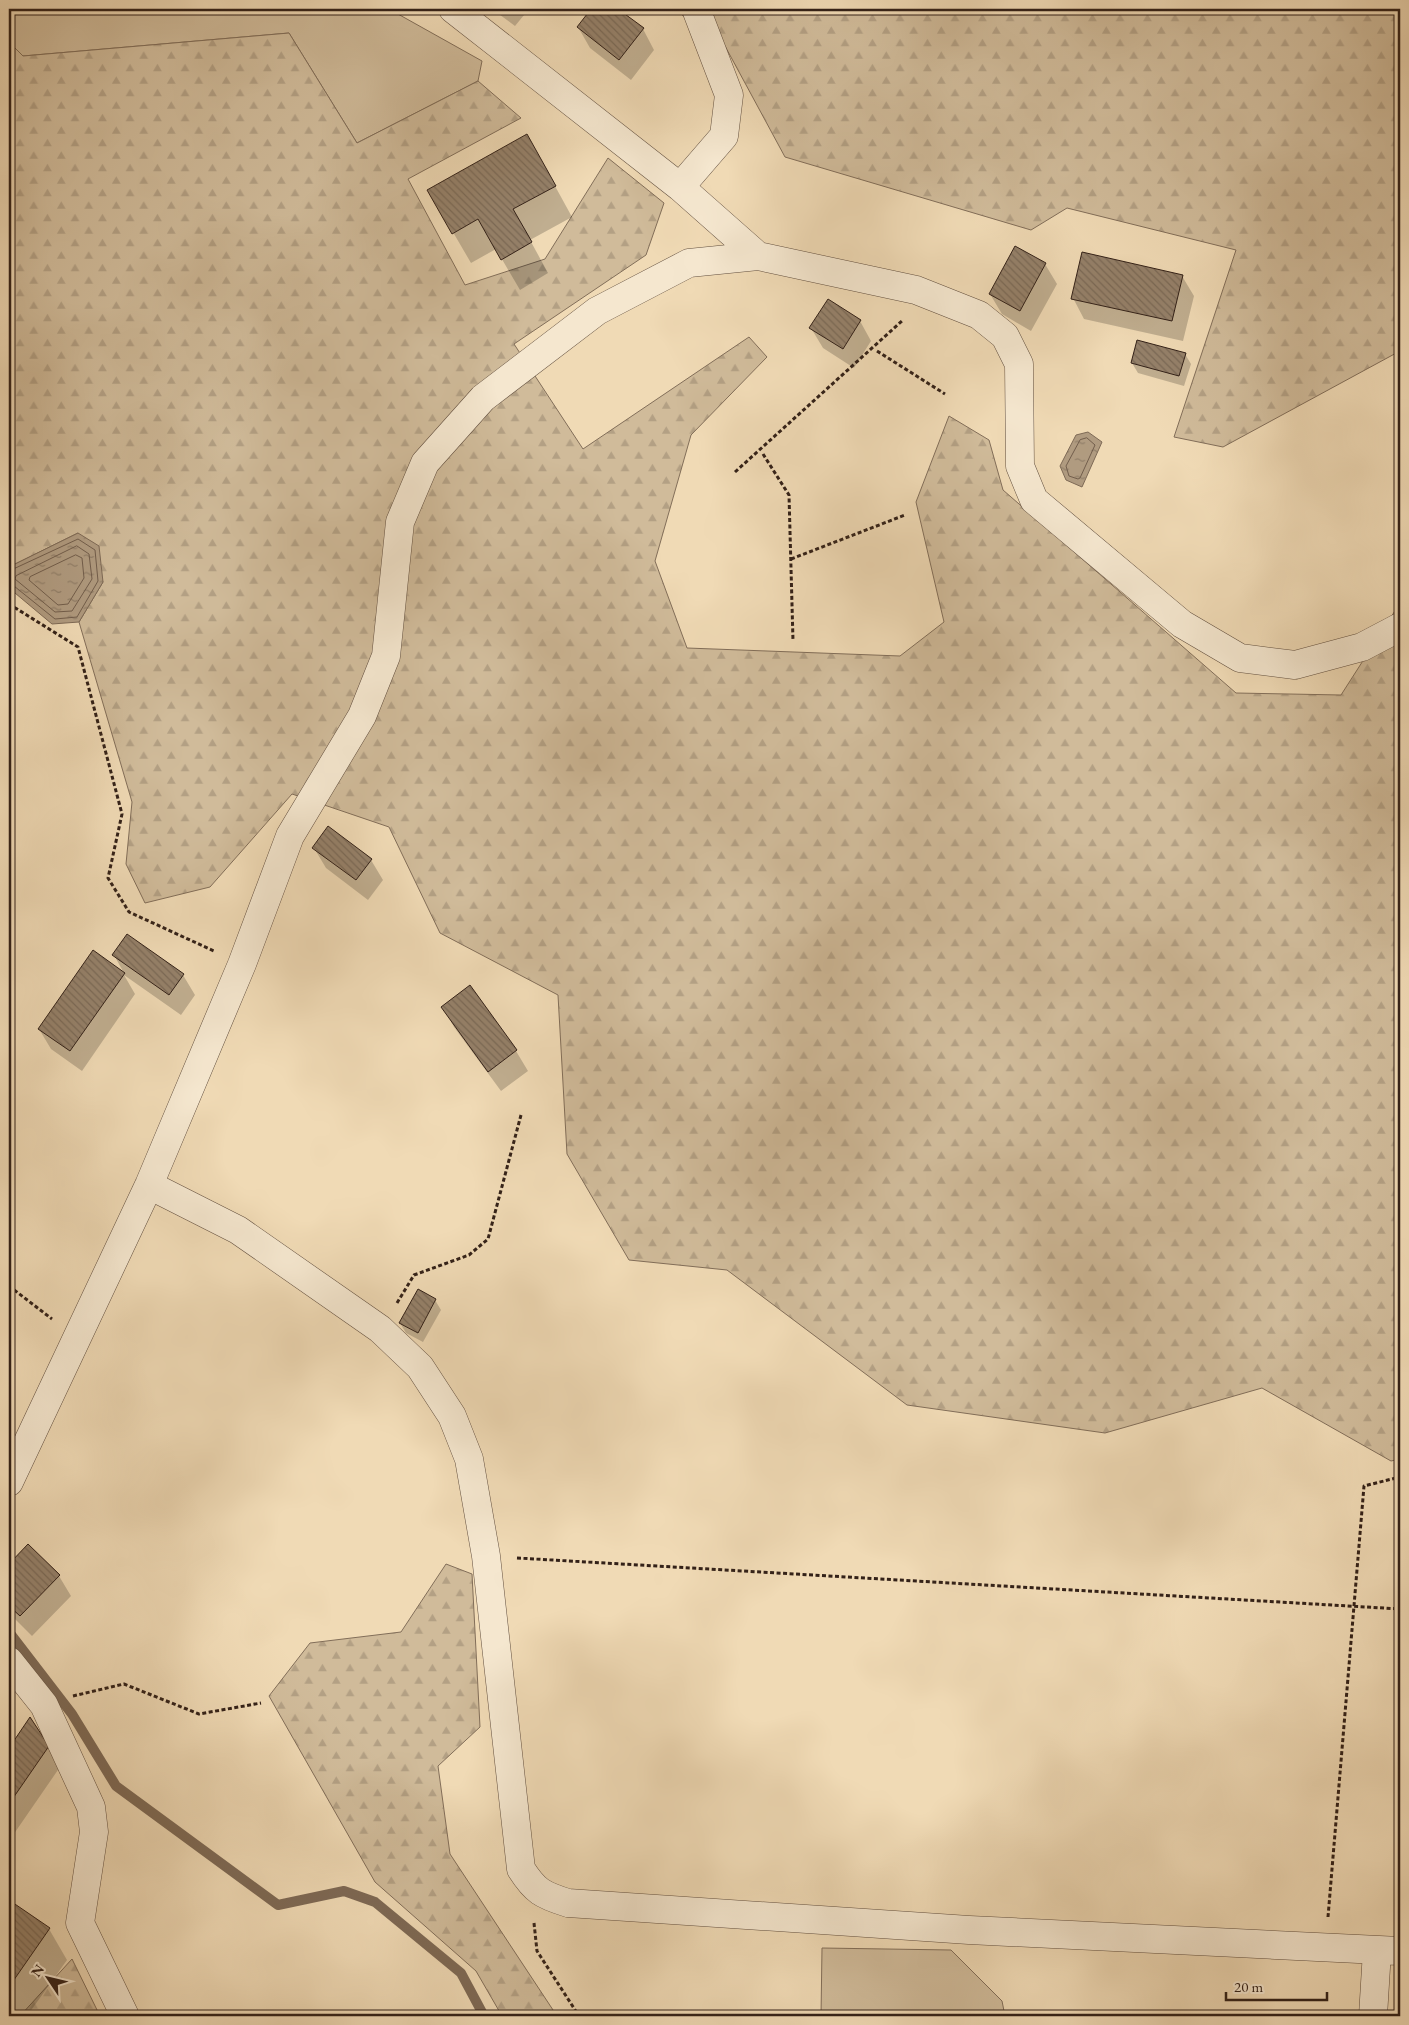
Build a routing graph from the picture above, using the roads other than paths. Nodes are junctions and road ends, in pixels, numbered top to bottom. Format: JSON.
{"nodes":[{"id":1,"x":453,"y":9,"type":"edge"},
{"id":2,"x":696,"y":9,"type":"edge"},
{"id":3,"x":680,"y":187,"type":"junction"},
{"id":4,"x":758,"y":256,"type":"junction"},
{"id":5,"x":1400,"y":627,"type":"edge"},
{"id":6,"x":149,"y":1184,"type":"junction"},
{"id":7,"x":9,"y":1482,"type":"edge"},
{"id":8,"x":9,"y":1661,"type":"edge"},
{"id":9,"x":1389,"y":1951,"type":"edge"},
{"id":10,"x":125,"y":2016,"type":"edge"},
{"id":11,"x":1373,"y":2016,"type":"edge"}],
"edges":[{"from":1,"to":3,"type":"street"},
{"from":2,"to":3,"type":"street"},
{"from":3,"to":4,"type":"street"},
{"from":4,"to":5,"type":"street"},
{"from":4,"to":6,"type":"street"},
{"from":6,"to":7,"type":"street"},
{"from":6,"to":9,"type":"street"},
{"from":8,"to":10,"type":"street"},
{"from":9,"to":11,"type":"street"}]}
